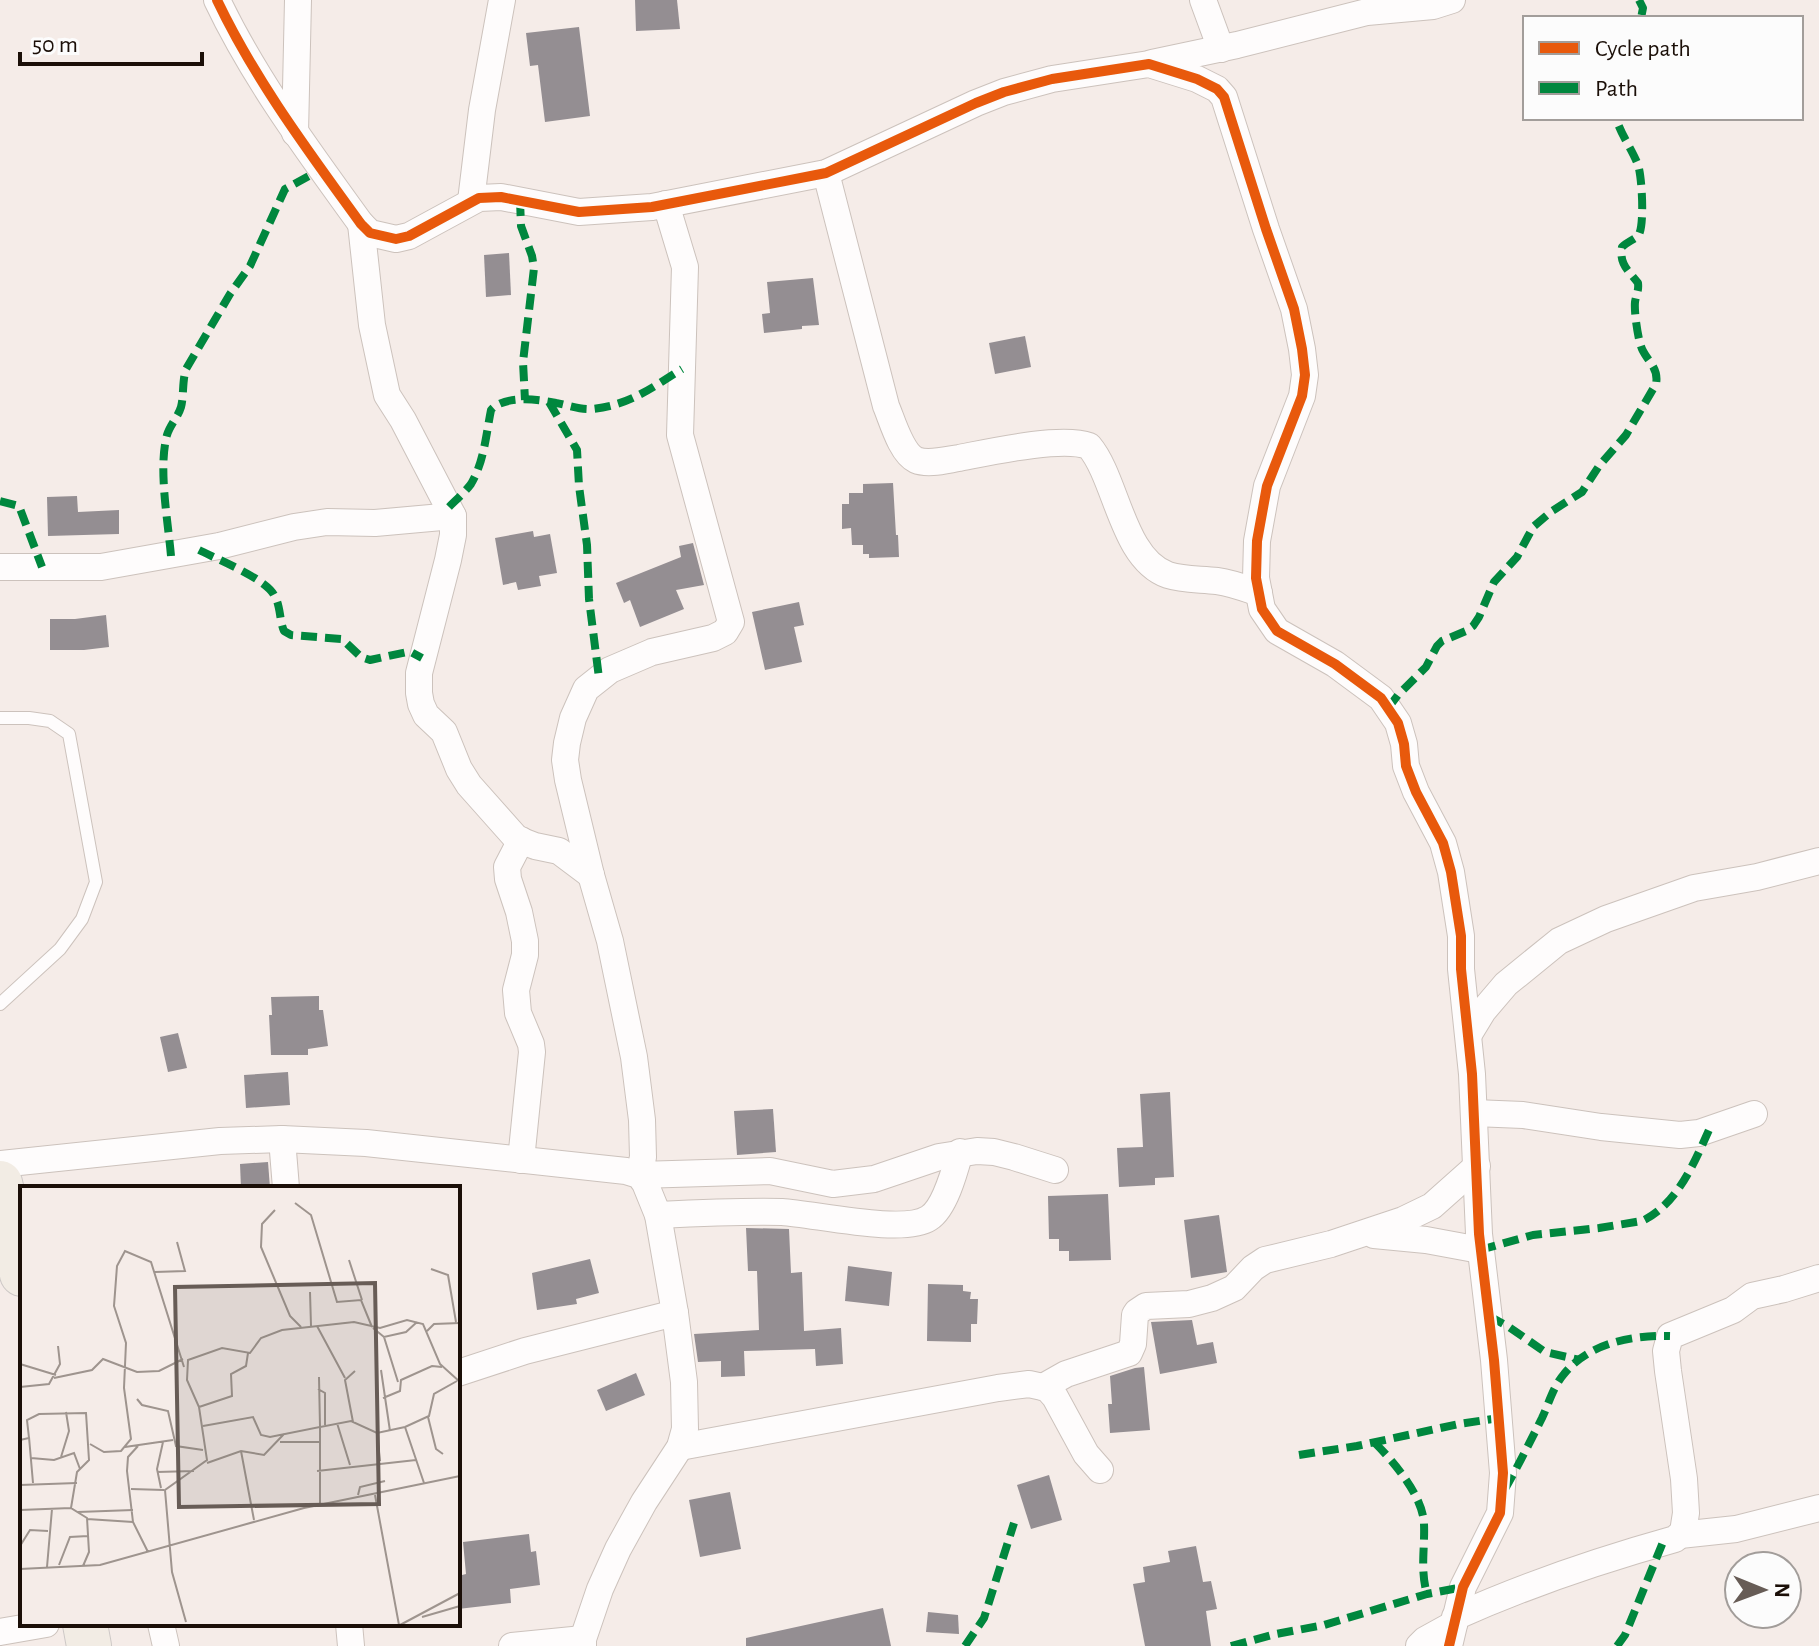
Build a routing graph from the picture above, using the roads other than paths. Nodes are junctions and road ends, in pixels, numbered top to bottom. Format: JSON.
{"nodes":[{"id":1,"x":217,"y":0,"type":"edge"},
{"id":2,"x":298,"y":0,"type":"edge"},
{"id":3,"x":502,"y":0,"type":"edge"},
{"id":4,"x":1203,"y":0,"type":"edge"},
{"id":5,"x":1452,"y":0,"type":"edge"},
{"id":6,"x":1221,"y":49,"type":"junction"},
{"id":7,"x":1149,"y":64,"type":"junction"},
{"id":8,"x":295,"y":133,"type":"junction"},
{"id":9,"x":826,"y":173,"type":"junction"},
{"id":10,"x":471,"y":201,"type":"junction"},
{"id":11,"x":666,"y":204,"type":"junction"},
{"id":12,"x":361,"y":224,"type":"junction"},
{"id":13,"x":453,"y":516,"type":"junction"},
{"id":14,"x":0,"y":567,"type":"edge"},
{"id":15,"x":1259,"y":593,"type":"junction"},
{"id":16,"x":0,"y":718,"type":"edge"},
{"id":17,"x":521,"y":840,"type":"junction"},
{"id":18,"x":1819,"y":861,"type":"edge"},
{"id":19,"x":591,"y":875,"type":"junction"},
{"id":20,"x":0,"y":1004,"type":"edge"},
{"id":21,"x":1469,"y":1034,"type":"junction"},
{"id":22,"x":1474,"y":1113,"type":"junction"},
{"id":23,"x":1754,"y":1114,"type":"dead end"},
{"id":24,"x":282,"y":1139,"type":"junction"},
{"id":25,"x":960,"y":1152,"type":"junction"},
{"id":26,"x":521,"y":1160,"type":"junction"},
{"id":27,"x":0,"y":1164,"type":"edge"},
{"id":28,"x":1477,"y":1166,"type":"junction"},
{"id":29,"x":1055,"y":1170,"type":"dead end"},
{"id":30,"x":639,"y":1175,"type":"junction"},
{"id":31,"x":0,"y":1183,"type":"edge"},
{"id":32,"x":286,"y":1186,"type":"edge"},
{"id":33,"x":658,"y":1215,"type":"junction"},
{"id":34,"x":1366,"y":1234,"type":"junction"},
{"id":35,"x":1480,"y":1250,"type":"junction"},
{"id":36,"x":20,"y":1266,"type":"edge"},
{"id":37,"x":1819,"y":1278,"type":"edge"},
{"id":38,"x":675,"y":1313,"type":"junction"},
{"id":39,"x":460,"y":1372,"type":"edge"},
{"id":40,"x":1043,"y":1387,"type":"junction"},
{"id":41,"x":680,"y":1447,"type":"junction"},
{"id":42,"x":1100,"y":1470,"type":"dead end"},
{"id":43,"x":1819,"y":1508,"type":"edge"},
{"id":44,"x":1680,"y":1535,"type":"junction"},
{"id":45,"x":34,"y":1626,"type":"edge"},
{"id":46,"x":85,"y":1626,"type":"edge"},
{"id":47,"x":161,"y":1626,"type":"edge"},
{"id":48,"x":349,"y":1626,"type":"edge"},
{"id":49,"x":1453,"y":1629,"type":"edge"},
{"id":50,"x":0,"y":1632,"type":"edge"},
{"id":51,"x":583,"y":1642,"type":"edge"},
{"id":52,"x":89,"y":1646,"type":"edge"},
{"id":53,"x":166,"y":1646,"type":"edge"},
{"id":54,"x":351,"y":1646,"type":"edge"},
{"id":55,"x":512,"y":1646,"type":"edge"},
{"id":56,"x":1419,"y":1646,"type":"edge"}],
"edges":[{"from":1,"to":8,"type":"street"},
{"from":2,"to":8,"type":"street"},
{"from":3,"to":10,"type":"street"},
{"from":4,"to":6,"type":"street"},
{"from":5,"to":6,"type":"street"},
{"from":6,"to":7,"type":"street"},
{"from":7,"to":9,"type":"street"},
{"from":7,"to":15,"type":"street"},
{"from":8,"to":12,"type":"street"},
{"from":9,"to":11,"type":"street"},
{"from":9,"to":15,"type":"street"},
{"from":10,"to":11,"type":"street"},
{"from":10,"to":12,"type":"street"},
{"from":11,"to":19,"type":"street"},
{"from":12,"to":13,"type":"street"},
{"from":13,"to":14,"type":"street"},
{"from":13,"to":17,"type":"street"},
{"from":15,"to":21,"type":"street"},
{"from":16,"to":20,"type":"lane"},
{"from":17,"to":19,"type":"street"},
{"from":17,"to":26,"type":"street"},
{"from":18,"to":21,"type":"street"},
{"from":19,"to":30,"type":"street"},
{"from":21,"to":22,"type":"street"},
{"from":22,"to":23,"type":"street"},
{"from":22,"to":28,"type":"street"},
{"from":24,"to":26,"type":"street"},
{"from":24,"to":27,"type":"street"},
{"from":24,"to":32,"type":"street"},
{"from":25,"to":29,"type":"street"},
{"from":25,"to":30,"type":"street"},
{"from":25,"to":33,"type":"street"},
{"from":26,"to":30,"type":"street"},
{"from":28,"to":34,"type":"street"},
{"from":28,"to":35,"type":"street"},
{"from":30,"to":33,"type":"street"},
{"from":31,"to":36,"type":"highway"},
{"from":33,"to":38,"type":"street"},
{"from":34,"to":35,"type":"street"},
{"from":34,"to":40,"type":"street"},
{"from":35,"to":49,"type":"street"},
{"from":37,"to":44,"type":"street"},
{"from":38,"to":39,"type":"street"},
{"from":38,"to":41,"type":"street"},
{"from":40,"to":41,"type":"street"},
{"from":40,"to":42,"type":"street"},
{"from":41,"to":51,"type":"street"},
{"from":43,"to":44,"type":"street"},
{"from":44,"to":49,"type":"street"},
{"from":45,"to":50,"type":"street"},
{"from":46,"to":52,"type":"highway"},
{"from":47,"to":53,"type":"street"},
{"from":48,"to":54,"type":"street"},
{"from":49,"to":56,"type":"street"},
{"from":51,"to":55,"type":"street"}]}
